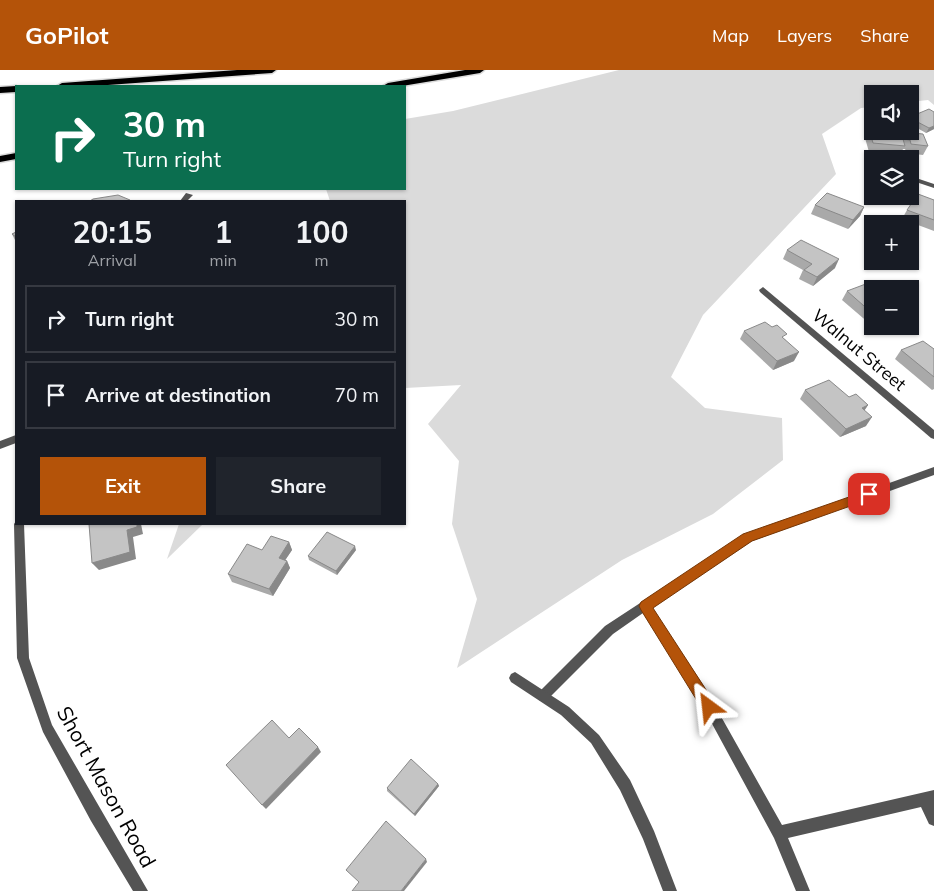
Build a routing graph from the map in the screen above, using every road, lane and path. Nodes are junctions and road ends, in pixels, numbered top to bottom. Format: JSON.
{"nodes":[{"id":1,"x":272,"y":70,"type":"edge"},
{"id":2,"x":480,"y":70,"type":"edge"},
{"id":3,"x":75,"y":85,"type":"edge"},
{"id":4,"x":394,"y":85,"type":"edge"},
{"id":5,"x":15,"y":89,"type":"edge"},
{"id":6,"x":0,"y":90,"type":"edge"},
{"id":7,"x":15,"y":156,"type":"edge"},
{"id":8,"x":0,"y":159,"type":"edge"},
{"id":9,"x":919,"y":181,"type":"edge"},
{"id":10,"x":934,"y":186,"type":"edge"},
{"id":11,"x":763,"y":290,"type":"dead end"},
{"id":12,"x":934,"y":435,"type":"edge"},
{"id":13,"x":15,"y":439,"type":"edge"},
{"id":14,"x":0,"y":445,"type":"edge"},
{"id":15,"x":934,"y":471,"type":"edge"},
{"id":16,"x":18,"y":525,"type":"edge"},
{"id":17,"x":645,"y":606,"type":"junction"},
{"id":18,"x":515,"y":678,"type":"dead end"},
{"id":19,"x":543,"y":696,"type":"junction"},
{"id":20,"x":929,"y":798,"type":"edge"},
{"id":21,"x":934,"y":819,"type":"edge"},
{"id":22,"x":779,"y":833,"type":"junction"},
{"id":23,"x":140,"y":891,"type":"edge"},
{"id":24,"x":670,"y":891,"type":"edge"},
{"id":25,"x":803,"y":891,"type":"edge"}],
"edges":[{"from":1,"to":3,"type":"highway"},
{"from":2,"to":4,"type":"highway"},
{"from":5,"to":6,"type":"highway"},
{"from":7,"to":8,"type":"highway"},
{"from":9,"to":10,"type":"street"},
{"from":11,"to":12,"type":"street","name":"Walnut Street"},
{"from":13,"to":14,"type":"street"},
{"from":15,"to":17,"type":"street"},
{"from":16,"to":23,"type":"street","name":"Short Mason Road"},
{"from":17,"to":19,"type":"street"},
{"from":17,"to":22,"type":"street"},
{"from":18,"to":19,"type":"street"},
{"from":19,"to":24,"type":"street"},
{"from":20,"to":21,"type":"street"},
{"from":20,"to":22,"type":"street"},
{"from":22,"to":25,"type":"street"}]}
